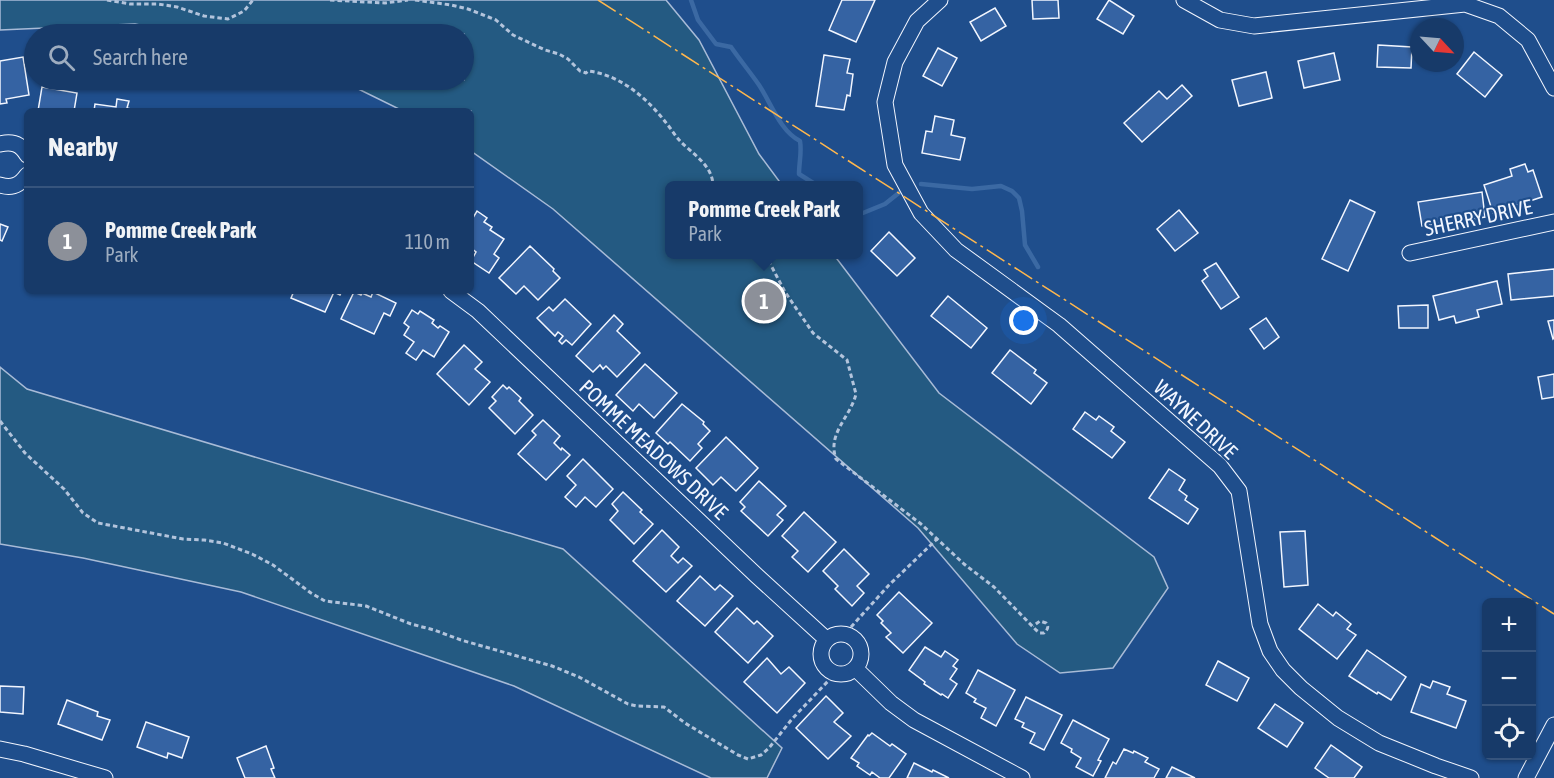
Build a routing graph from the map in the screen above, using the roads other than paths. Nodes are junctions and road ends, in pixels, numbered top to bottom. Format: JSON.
{"nodes":[{"id":1,"x":940,"y":0,"type":"edge"},
{"id":2,"x":1184,"y":0,"type":"edge"},
{"id":3,"x":1554,"y":88,"type":"edge"},
{"id":4,"x":0,"y":144,"type":"edge"},
{"id":5,"x":24,"y":151,"type":"edge"},
{"id":6,"x":24,"y":178,"type":"edge"},
{"id":7,"x":0,"y":186,"type":"edge"},
{"id":8,"x":1554,"y":222,"type":"edge"},
{"id":9,"x":1410,"y":253,"type":"dead end"},
{"id":10,"x":455,"y":294,"type":"edge"},
{"id":11,"x":826,"y":639,"type":"junction"},
{"id":12,"x":856,"y":669,"type":"junction"},
{"id":13,"x":1554,"y":725,"type":"edge"},
{"id":14,"x":0,"y":749,"type":"edge"},
{"id":15,"x":105,"y":778,"type":"edge"},
{"id":16,"x":1022,"y":778,"type":"edge"},
{"id":17,"x":1471,"y":778,"type":"edge"},
{"id":18,"x":1526,"y":778,"type":"edge"}],
"edges":[{"from":1,"to":17,"type":"street","name":"WAYNE DRIVE"},
{"from":2,"to":3,"type":"street"},
{"from":4,"to":5,"type":"street"},
{"from":6,"to":7,"type":"street"},
{"from":8,"to":9,"type":"street","name":"SHERRY DRIVE"},
{"from":10,"to":11,"type":"street","name":"POMME MEADOWS DRIVE"},
{"from":11,"to":12,"type":"street"},
{"from":11,"to":12,"type":"street"},
{"from":12,"to":16,"type":"street"},
{"from":13,"to":18,"type":"street"},
{"from":14,"to":15,"type":"street"}]}
